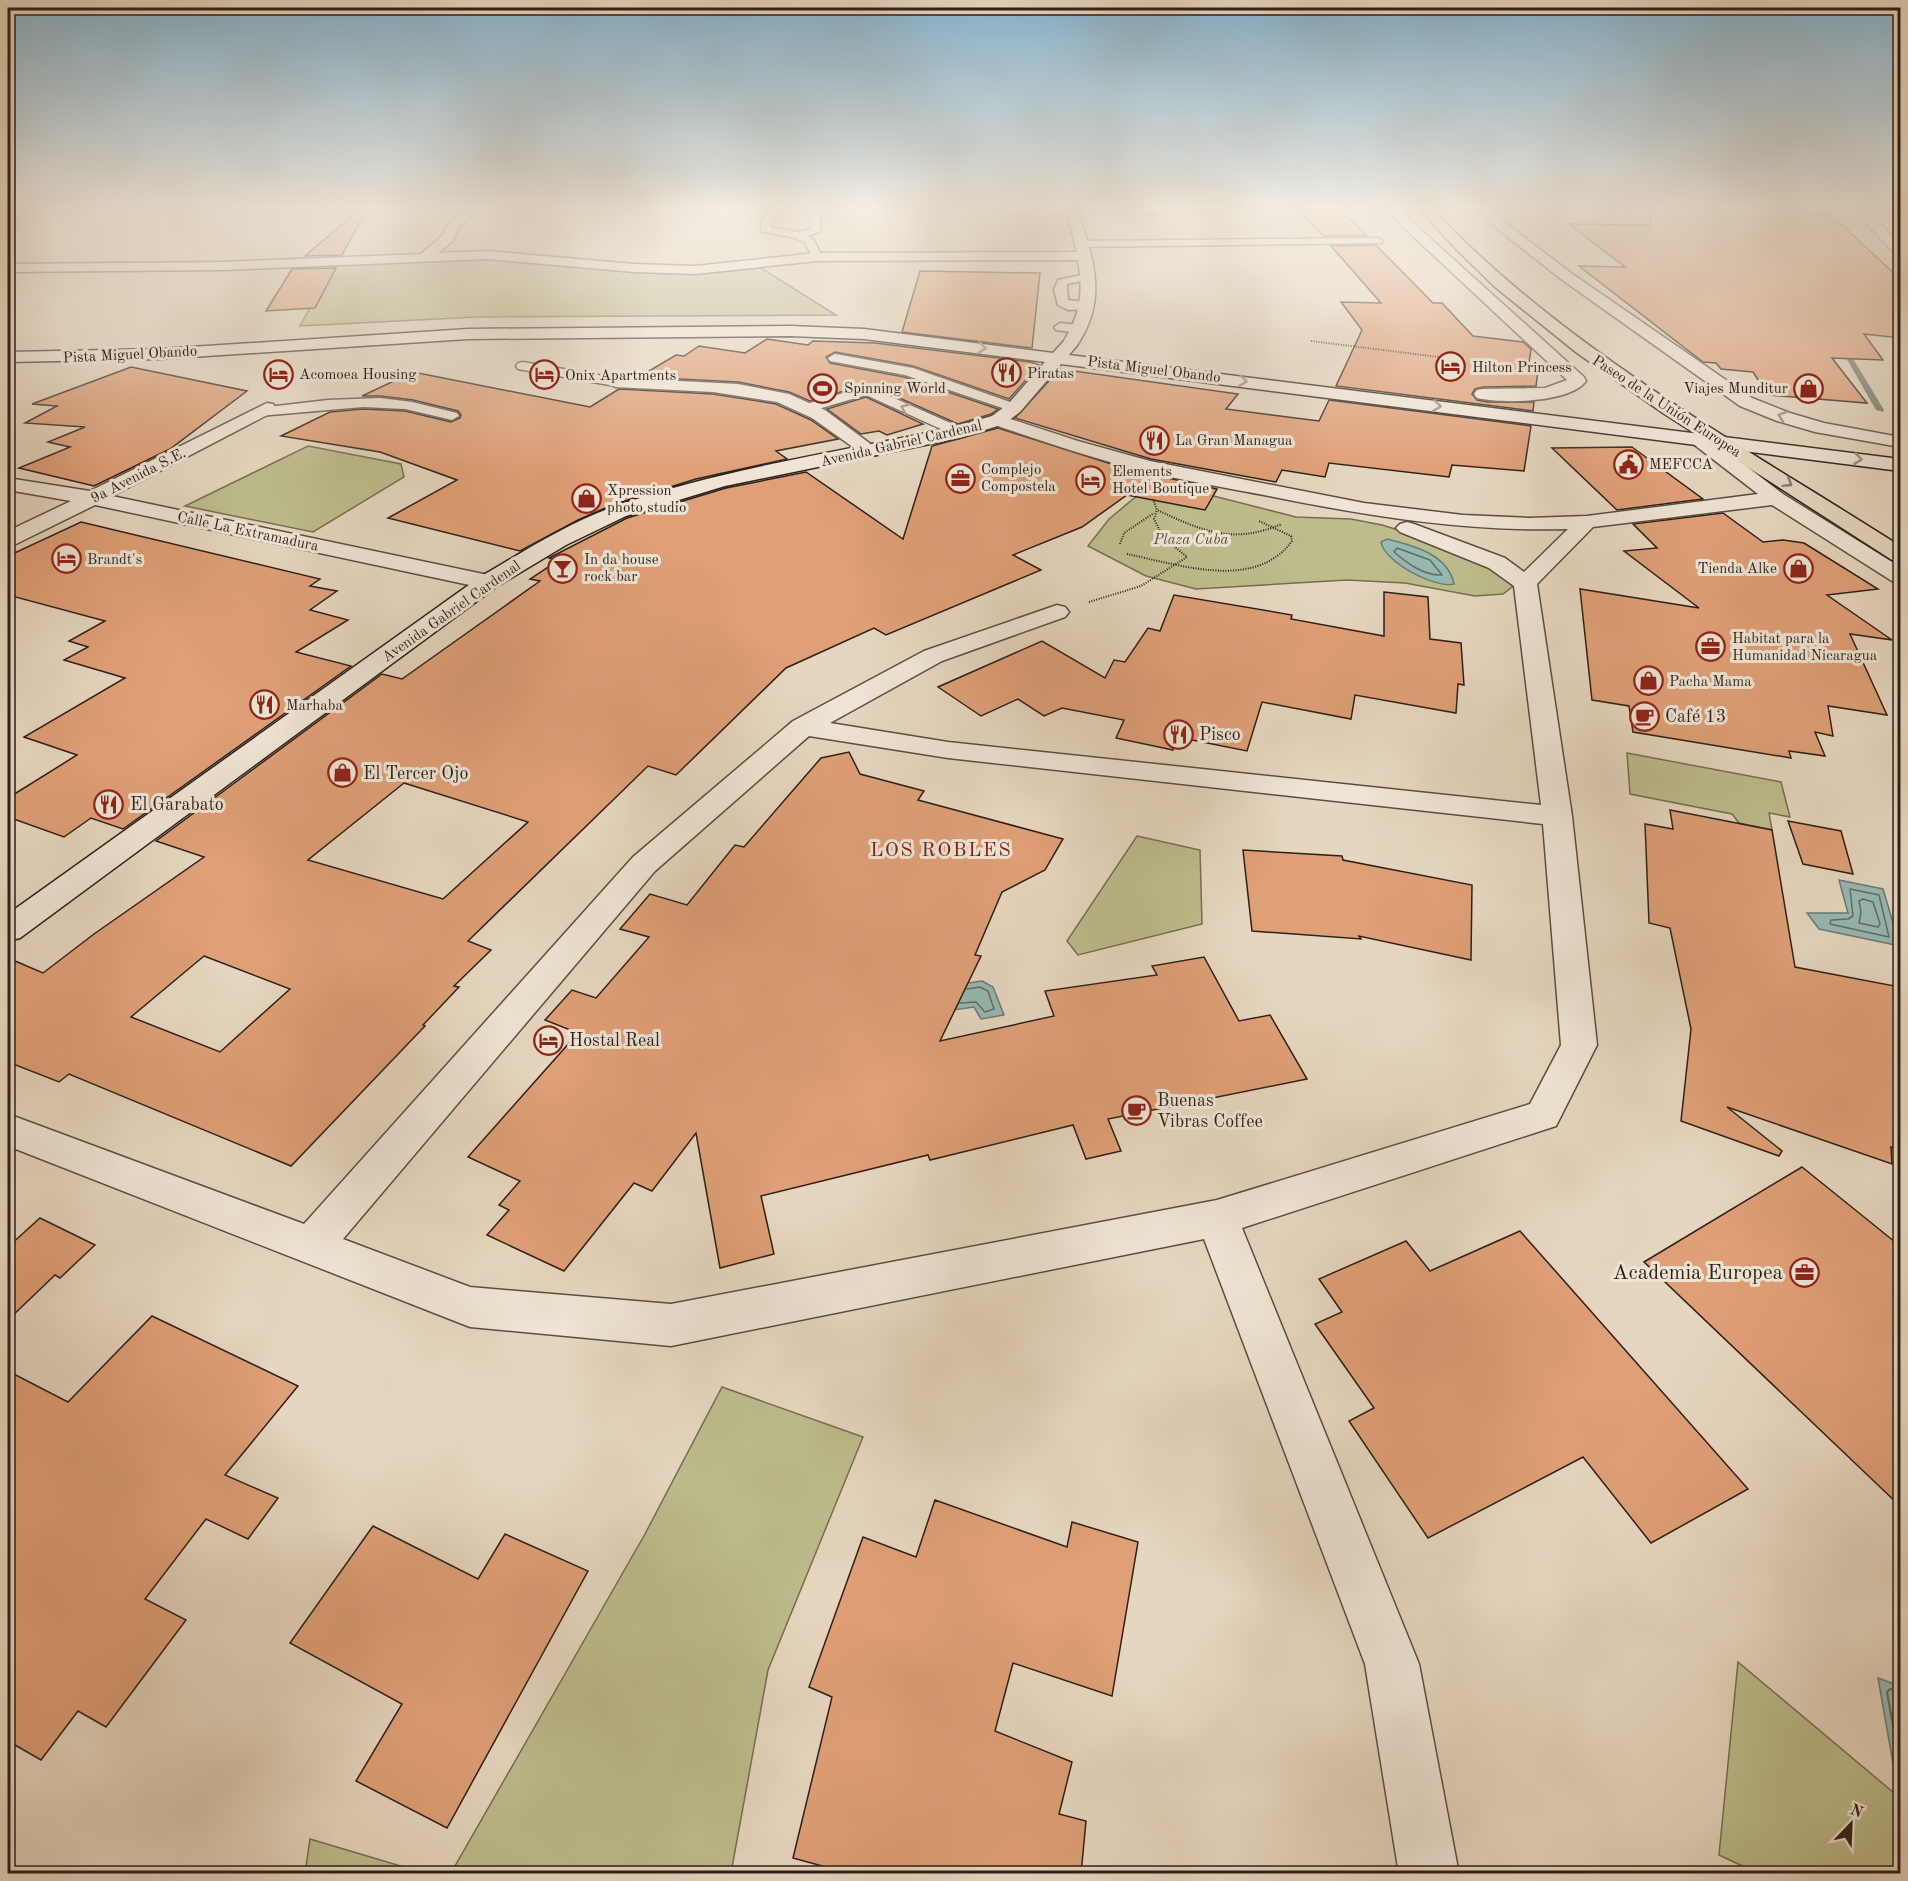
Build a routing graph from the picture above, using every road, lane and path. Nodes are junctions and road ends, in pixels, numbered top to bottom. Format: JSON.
{"nodes":[{"id":1,"x":1061,"y":297,"type":"edge"},
{"id":2,"x":1089,"y":297,"type":"edge"},
{"id":3,"x":1486,"y":297,"type":"edge"},
{"id":4,"x":1515,"y":297,"type":"edge"},
{"id":5,"x":1596,"y":297,"type":"edge"},
{"id":6,"x":1088,"y":306,"type":"junction"},
{"id":7,"x":1059,"y":327,"type":"dead end"},
{"id":8,"x":1014,"y":337,"type":"dead end"},
{"id":9,"x":1311,"y":341,"type":"dead end"},
{"id":10,"x":8,"y":343,"type":"edge"},
{"id":11,"x":1064,"y":343,"type":"junction"},
{"id":12,"x":8,"y":357,"type":"edge"},
{"id":13,"x":835,"y":358,"type":"dead end"},
{"id":14,"x":1455,"y":359,"type":"dead end"},
{"id":15,"x":1239,"y":364,"type":"dead end"},
{"id":16,"x":523,"y":366,"type":"dead end"},
{"id":17,"x":908,"y":371,"type":"junction"},
{"id":18,"x":621,"y":383,"type":"joint"},
{"id":19,"x":1572,"y":405,"type":"dead end"},
{"id":20,"x":1696,"y":405,"type":"dead end"},
{"id":21,"x":805,"y":406,"type":"junction"},
{"id":22,"x":263,"y":410,"type":"joint"},
{"id":23,"x":1006,"y":414,"type":"junction"},
{"id":24,"x":1650,"y":415,"type":"dead end"},
{"id":25,"x":452,"y":416,"type":"dead end"},
{"id":26,"x":1682,"y":419,"type":"junction"},
{"id":27,"x":959,"y":432,"type":"junction"},
{"id":28,"x":1723,"y":433,"type":"junction"},
{"id":29,"x":1765,"y":438,"type":"junction"},
{"id":30,"x":1699,"y":439,"type":"junction"},
{"id":31,"x":1900,"y":442,"type":"edge"},
{"id":32,"x":1900,"y":447,"type":"edge"},
{"id":33,"x":871,"y":451,"type":"junction"},
{"id":34,"x":1900,"y":465,"type":"edge"},
{"id":35,"x":8,"y":484,"type":"edge"},
{"id":36,"x":1826,"y":484,"type":"dead end"},
{"id":37,"x":93,"y":498,"type":"junction"},
{"id":38,"x":1776,"y":498,"type":"junction"},
{"id":39,"x":1364,"y":508,"type":"junction"},
{"id":40,"x":1156,"y":510,"type":"junction"},
{"id":41,"x":1587,"y":522,"type":"junction"},
{"id":42,"x":8,"y":539,"type":"edge"},
{"id":43,"x":1120,"y":544,"type":"dead end"},
{"id":44,"x":1127,"y":554,"type":"dead end"},
{"id":45,"x":1900,"y":555,"type":"edge"},
{"id":46,"x":1179,"y":563,"type":"junction"},
{"id":47,"x":1900,"y":576,"type":"edge"},
{"id":48,"x":488,"y":582,"type":"junction"},
{"id":49,"x":1525,"y":583,"type":"junction"},
{"id":50,"x":1057,"y":612,"type":"joint"},
{"id":51,"x":803,"y":727,"type":"junction"},
{"id":52,"x":1557,"y":816,"type":"junction"},
{"id":53,"x":8,"y":930,"type":"edge"},
{"id":54,"x":8,"y":1130,"type":"edge"},
{"id":55,"x":1217,"y":1218,"type":"junction"},
{"id":56,"x":312,"y":1245,"type":"junction"},
{"id":57,"x":1428,"y":1874,"type":"edge"}],
"edges":[{"from":1,"to":6,"type":"lane"},
{"from":2,"to":6,"type":"street"},
{"from":3,"to":19,"type":"street"},
{"from":4,"to":26,"type":"highway","name":"Paseo de la Unión Europea"},
{"from":31,"to":5,"type":"street","one_way":true},
{"from":6,"to":11,"type":"street"},
{"from":7,"to":11,"type":"lane"},
{"from":8,"to":10,"type":"street","name":"Pista Miguel Obando"},
{"from":9,"to":14,"type":"path"},
{"from":12,"to":11,"type":"street","name":"Pista Miguel Obando","one_way":true},
{"from":11,"to":15,"type":"street","name":"Pista Miguel Obando"},
{"from":11,"to":23,"type":"street"},
{"from":11,"to":30,"type":"street","name":"Pista Miguel Obando","one_way":true},
{"from":13,"to":17,"type":"lane"},
{"from":16,"to":18,"type":"lane"},
{"from":17,"to":21,"type":"lane"},
{"from":17,"to":23,"type":"lane"},
{"from":18,"to":21,"type":"street"},
{"from":20,"to":28,"type":"highway","name":"Paseo de la Unión Europea"},
{"from":27,"to":21,"type":"lane","one_way":true},
{"from":21,"to":33,"type":"street"},
{"from":22,"to":25,"type":"lane"},
{"from":22,"to":37,"type":"street","name":"9a Avenida S.E."},
{"from":23,"to":27,"type":"street","name":"Avenida Gabriel Cardenal"},
{"from":23,"to":39,"type":"street"},
{"from":24,"to":26,"type":"street"},
{"from":26,"to":28,"type":"highway","name":"Paseo de la Unión Europea"},
{"from":27,"to":33,"type":"street","name":"Avenida Gabriel Cardenal"},
{"from":28,"to":29,"type":"street","name":"Pista Miguel Obando"},
{"from":28,"to":30,"type":"street","name":"Pista Miguel Obando"},
{"from":28,"to":45,"type":"highway","name":"Paseo de la Unión Europea","one_way":true},
{"from":29,"to":32,"type":"street","name":"Pista Miguel Obando"},
{"from":29,"to":34,"type":"street","name":"Pista Miguel Obando","one_way":true},
{"from":29,"to":36,"type":"highway","name":"Paseo de la Unión Europea"},
{"from":30,"to":38,"type":"street"},
{"from":33,"to":48,"type":"street","name":"Avenida Gabriel Cardenal"},
{"from":35,"to":37,"type":"street","name":"Calle La Extramadura"},
{"from":37,"to":42,"type":"street","name":"9a Avenida S.E."},
{"from":37,"to":48,"type":"street","name":"Calle La Extramadura"},
{"from":38,"to":41,"type":"street"},
{"from":38,"to":47,"type":"street"},
{"from":39,"to":41,"type":"street"},
{"from":39,"to":49,"type":"street"},
{"from":40,"to":43,"type":"path"},
{"from":40,"to":46,"type":"path"},
{"from":40,"to":46,"type":"path"},
{"from":41,"to":49,"type":"street"},
{"from":44,"to":46,"type":"path"},
{"from":46,"to":50,"type":"path"},
{"from":48,"to":53,"type":"street","name":"Avenida Gabriel Cardenal"},
{"from":49,"to":52,"type":"street"},
{"from":50,"to":51,"type":"street"},
{"from":51,"to":52,"type":"street"},
{"from":51,"to":56,"type":"street"},
{"from":52,"to":55,"type":"street"},
{"from":54,"to":56,"type":"street"},
{"from":55,"to":56,"type":"street"},
{"from":55,"to":57,"type":"street"}]}
